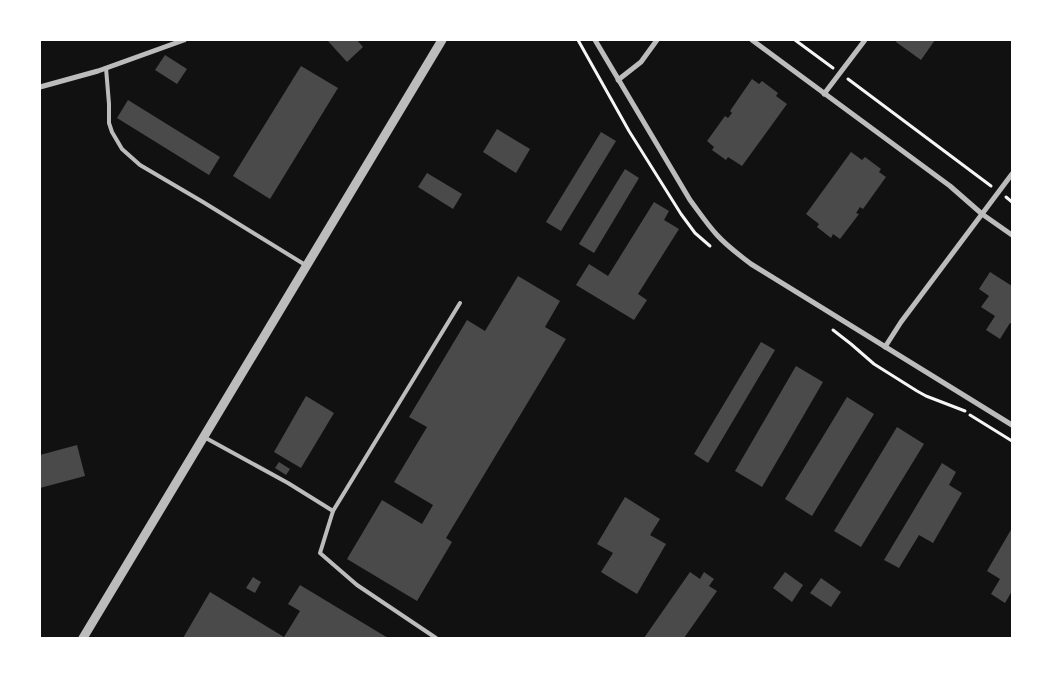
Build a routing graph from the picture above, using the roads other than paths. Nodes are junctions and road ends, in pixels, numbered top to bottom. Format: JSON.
{"nodes":[{"id":1,"x":184,"y":40,"type":"edge"},
{"id":2,"x":442,"y":40,"type":"edge"},
{"id":3,"x":595,"y":40,"type":"edge"},
{"id":4,"x":657,"y":40,"type":"edge"},
{"id":5,"x":752,"y":40,"type":"edge"},
{"id":6,"x":865,"y":40,"type":"edge"},
{"id":7,"x":106,"y":68,"type":"junction"},
{"id":8,"x":618,"y":80,"type":"junction"},
{"id":9,"x":40,"y":87,"type":"edge"},
{"id":10,"x":824,"y":94,"type":"junction"},
{"id":11,"x":1012,"y":174,"type":"edge"},
{"id":12,"x":982,"y":214,"type":"junction"},
{"id":13,"x":1012,"y":236,"type":"edge"},
{"id":14,"x":307,"y":266,"type":"junction"},
{"id":15,"x":460,"y":303,"type":"dead end"},
{"id":16,"x":885,"y":347,"type":"junction"},
{"id":17,"x":1012,"y":425,"type":"edge"},
{"id":18,"x":204,"y":437,"type":"junction"},
{"id":19,"x":332,"y":511,"type":"junction"},
{"id":20,"x":83,"y":638,"type":"edge"},
{"id":21,"x":436,"y":638,"type":"edge"}],
"edges":[{"from":1,"to":7,"type":"street"},
{"from":2,"to":14,"type":"street"},
{"from":3,"to":8,"type":"street"},
{"from":4,"to":8,"type":"street"},
{"from":5,"to":10,"type":"street"},
{"from":6,"to":10,"type":"street"},
{"from":7,"to":9,"type":"street"},
{"from":7,"to":14,"type":"lane"},
{"from":8,"to":16,"type":"street"},
{"from":10,"to":12,"type":"street"},
{"from":11,"to":12,"type":"street"},
{"from":12,"to":13,"type":"street"},
{"from":12,"to":16,"type":"street"},
{"from":14,"to":18,"type":"street"},
{"from":15,"to":19,"type":"lane"},
{"from":16,"to":17,"type":"street"},
{"from":18,"to":19,"type":"lane"},
{"from":18,"to":20,"type":"street"},
{"from":19,"to":21,"type":"lane"}]}
